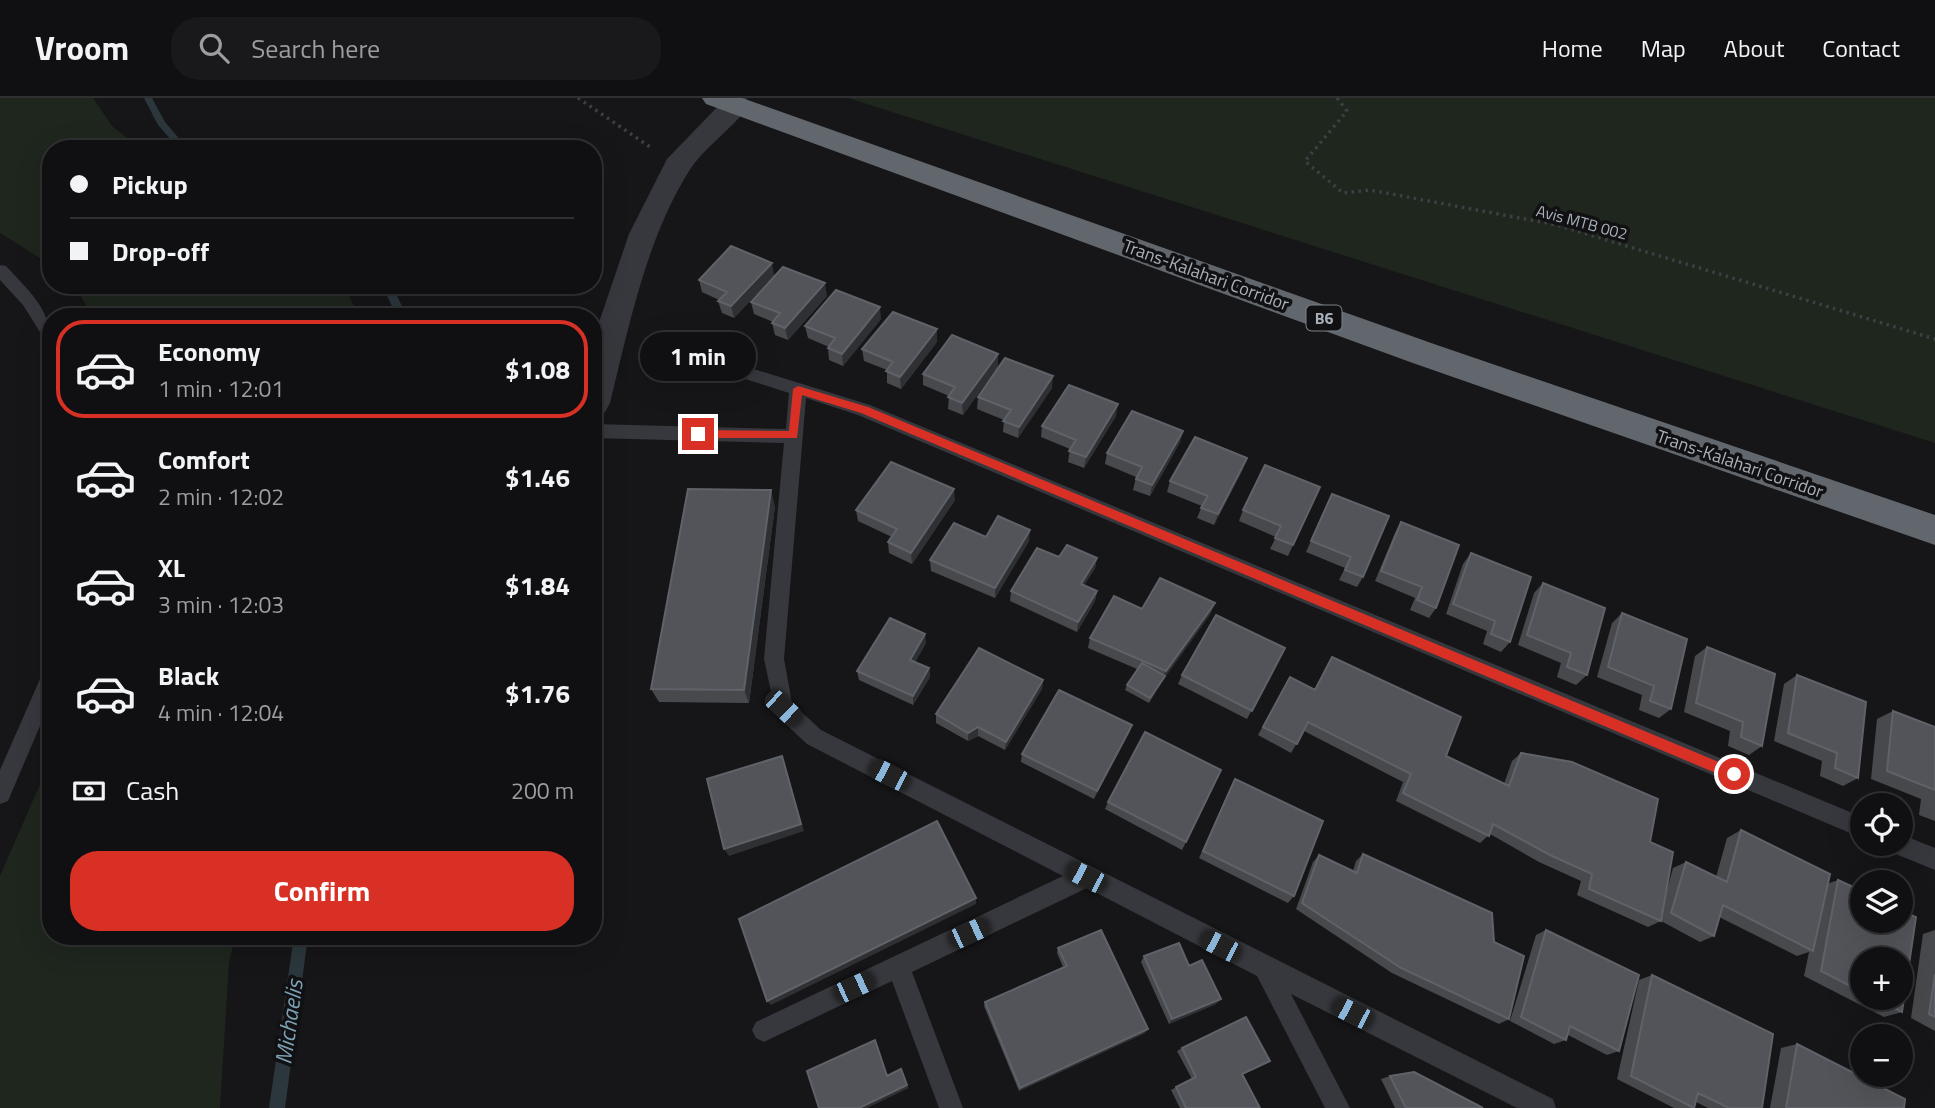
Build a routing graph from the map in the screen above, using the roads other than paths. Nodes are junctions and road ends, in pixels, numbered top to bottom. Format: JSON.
{"nodes":[{"id":1,"x":726,"y":101,"type":"edge"},
{"id":2,"x":0,"y":270,"type":"edge"},
{"id":3,"x":42,"y":322,"type":"edge"},
{"id":4,"x":689,"y":355,"type":"dead end"},
{"id":5,"x":602,"y":369,"type":"edge"},
{"id":6,"x":798,"y":389,"type":"junction"},
{"id":7,"x":602,"y":431,"type":"edge"},
{"id":8,"x":794,"y":436,"type":"junction"},
{"id":9,"x":1935,"y":530,"type":"edge"},
{"id":10,"x":42,"y":697,"type":"edge"},
{"id":11,"x":0,"y":794,"type":"edge"},
{"id":12,"x":1850,"y":823,"type":"edge"},
{"id":13,"x":1913,"y":850,"type":"edge"},
{"id":14,"x":1935,"y":859,"type":"edge"},
{"id":15,"x":1086,"y":877,"type":"junction"},
{"id":16,"x":898,"y":966,"type":"junction"},
{"id":17,"x":1265,"y":968,"type":"junction"},
{"id":18,"x":764,"y":1030,"type":"dead end"},
{"id":19,"x":951,"y":1108,"type":"edge"},
{"id":20,"x":1338,"y":1108,"type":"edge"},
{"id":21,"x":1544,"y":1108,"type":"edge"}],
"edges":[{"from":1,"to":5,"type":"street"},
{"from":1,"to":9,"type":"highway","name":"Trans-Kalahari Corridor","number":"B6"},
{"from":2,"to":3,"type":"lane"},
{"from":4,"to":6,"type":"lane"},
{"from":6,"to":8,"type":"lane"},
{"from":6,"to":12,"type":"lane"},
{"from":7,"to":8,"type":"lane"},
{"from":8,"to":15,"type":"lane"},
{"from":10,"to":11,"type":"lane"},
{"from":13,"to":14,"type":"lane"},
{"from":15,"to":16,"type":"lane"},
{"from":15,"to":17,"type":"lane"},
{"from":16,"to":18,"type":"lane"},
{"from":16,"to":19,"type":"lane"},
{"from":17,"to":20,"type":"lane"},
{"from":17,"to":21,"type":"lane"}]}
